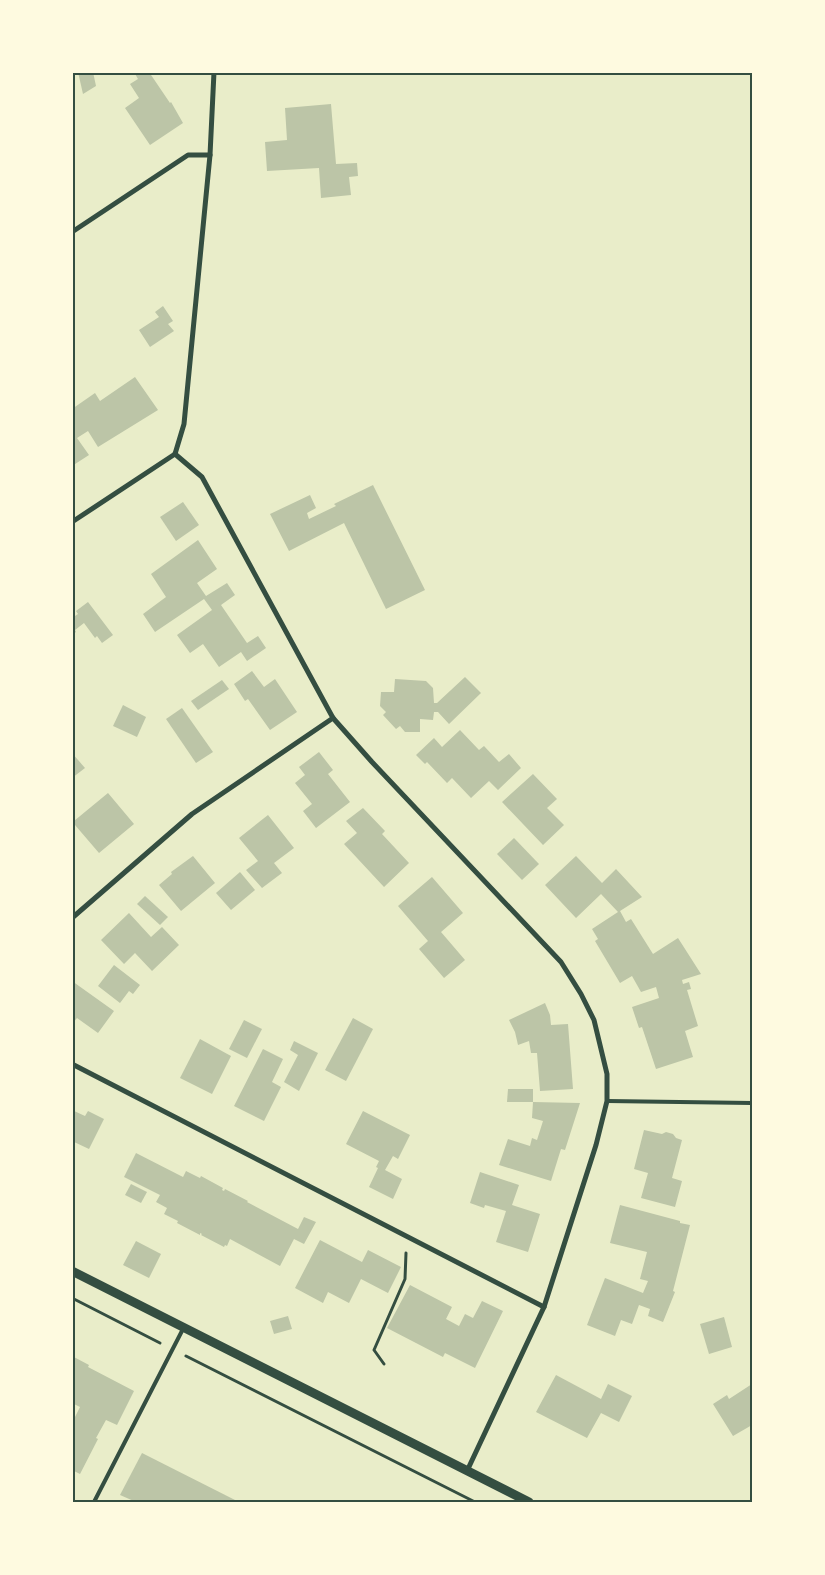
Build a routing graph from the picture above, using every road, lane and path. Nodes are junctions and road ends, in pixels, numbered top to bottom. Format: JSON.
{"nodes":[{"id":1,"x":214,"y":72,"type":"edge"},
{"id":2,"x":210,"y":155,"type":"junction"},
{"id":3,"x":72,"y":232,"type":"edge"},
{"id":4,"x":175,"y":454,"type":"junction"},
{"id":5,"x":72,"y":522,"type":"edge"},
{"id":6,"x":333,"y":718,"type":"junction"},
{"id":7,"x":72,"y":918,"type":"edge"},
{"id":8,"x":72,"y":1064,"type":"edge"},
{"id":9,"x":607,"y":1101,"type":"junction"},
{"id":10,"x":752,"y":1103,"type":"edge"},
{"id":11,"x":407,"y":1237,"type":"junction"},
{"id":12,"x":72,"y":1271,"type":"edge"},
{"id":13,"x":72,"y":1298,"type":"edge"},
{"id":14,"x":544,"y":1307,"type":"junction"},
{"id":15,"x":184,"y":1327,"type":"junction"},
{"id":16,"x":173,"y":1349,"type":"junction"},
{"id":17,"x":384,"y":1364,"type":"dead end"},
{"id":18,"x":468,"y":1471,"type":"junction"},
{"id":19,"x":94,"y":1502,"type":"edge"},
{"id":20,"x":475,"y":1502,"type":"edge"},
{"id":21,"x":529,"y":1502,"type":"edge"}],
"edges":[{"from":1,"to":2,"type":"street"},
{"from":2,"to":3,"type":"street"},
{"from":2,"to":4,"type":"street"},
{"from":4,"to":5,"type":"street"},
{"from":4,"to":6,"type":"street"},
{"from":6,"to":7,"type":"street"},
{"from":6,"to":9,"type":"street"},
{"from":8,"to":11,"type":"street"},
{"from":9,"to":10,"type":"lane"},
{"from":9,"to":14,"type":"street"},
{"from":11,"to":14,"type":"street"},
{"from":11,"to":17,"type":"path"},
{"from":12,"to":15,"type":"street"},
{"from":13,"to":16,"type":"path"},
{"from":14,"to":18,"type":"street"},
{"from":15,"to":16,"type":"lane"},
{"from":15,"to":18,"type":"street"},
{"from":16,"to":19,"type":"lane"},
{"from":16,"to":20,"type":"path"},
{"from":18,"to":21,"type":"street"}]}
